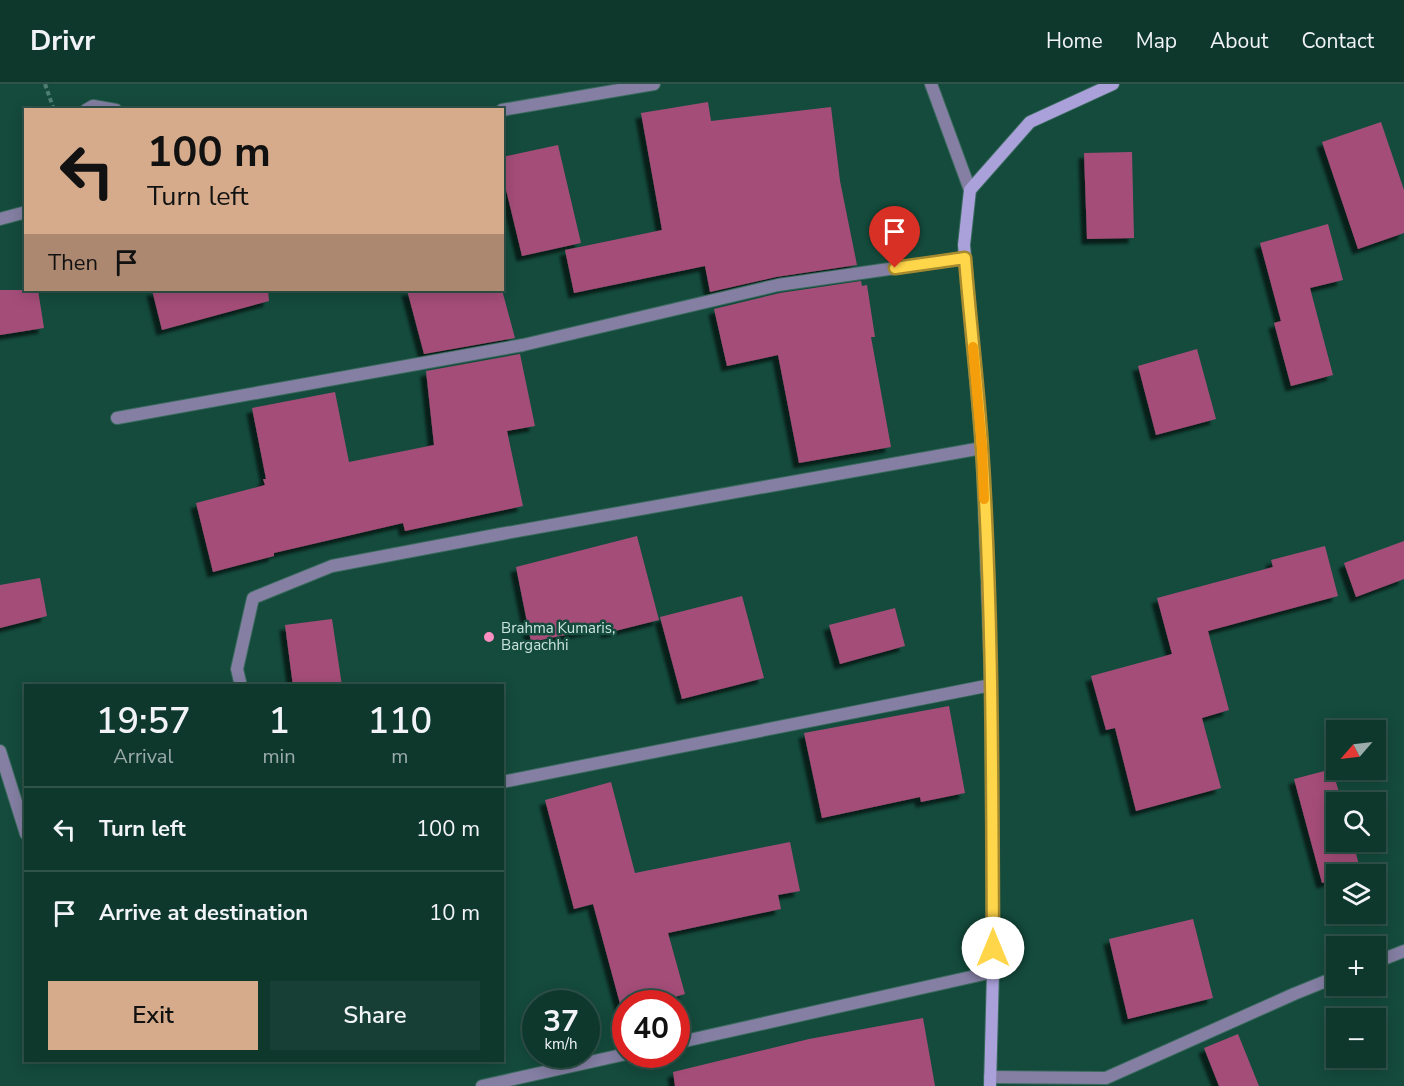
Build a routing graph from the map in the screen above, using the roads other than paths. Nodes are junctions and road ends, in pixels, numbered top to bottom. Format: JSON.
{"nodes":[{"id":1,"x":654,"y":84,"type":"edge"},
{"id":2,"x":931,"y":84,"type":"edge"},
{"id":3,"x":1113,"y":84,"type":"edge"},
{"id":4,"x":90,"y":108,"type":"edge"},
{"id":5,"x":104,"y":108,"type":"edge"},
{"id":6,"x":504,"y":110,"type":"edge"},
{"id":7,"x":970,"y":190,"type":"junction"},
{"id":8,"x":24,"y":213,"type":"edge"},
{"id":9,"x":0,"y":219,"type":"edge"},
{"id":10,"x":965,"y":258,"type":"junction"},
{"id":11,"x":117,"y":418,"type":"dead end"},
{"id":12,"x":982,"y":448,"type":"junction"},
{"id":13,"x":241,"y":684,"type":"edge"},
{"id":14,"x":991,"y":685,"type":"junction"},
{"id":15,"x":0,"y":752,"type":"edge"},
{"id":16,"x":504,"y":782,"type":"edge"},
{"id":17,"x":24,"y":828,"type":"edge"},
{"id":18,"x":1404,"y":951,"type":"edge"},
{"id":19,"x":1386,"y":958,"type":"edge"},
{"id":20,"x":993,"y":972,"type":"junction"},
{"id":21,"x":1326,"y":981,"type":"edge"},
{"id":22,"x":690,"y":1040,"type":"edge"},
{"id":23,"x":612,"y":1057,"type":"edge"},
{"id":24,"x":990,"y":1082,"type":"edge"},
{"id":25,"x":482,"y":1086,"type":"edge"}],
"edges":[{"from":1,"to":6,"type":"street"},
{"from":2,"to":7,"type":"street"},
{"from":3,"to":7,"type":"street"},
{"from":4,"to":5,"type":"street"},
{"from":7,"to":10,"type":"street"},
{"from":8,"to":9,"type":"street"},
{"from":10,"to":11,"type":"street"},
{"from":10,"to":12,"type":"street"},
{"from":12,"to":13,"type":"street"},
{"from":12,"to":14,"type":"street"},
{"from":14,"to":16,"type":"street"},
{"from":14,"to":20,"type":"street"},
{"from":15,"to":17,"type":"street"},
{"from":18,"to":19,"type":"street"},
{"from":20,"to":22,"type":"street"},
{"from":20,"to":24,"type":"street"},
{"from":21,"to":24,"type":"street"},
{"from":23,"to":25,"type":"street"}]}
